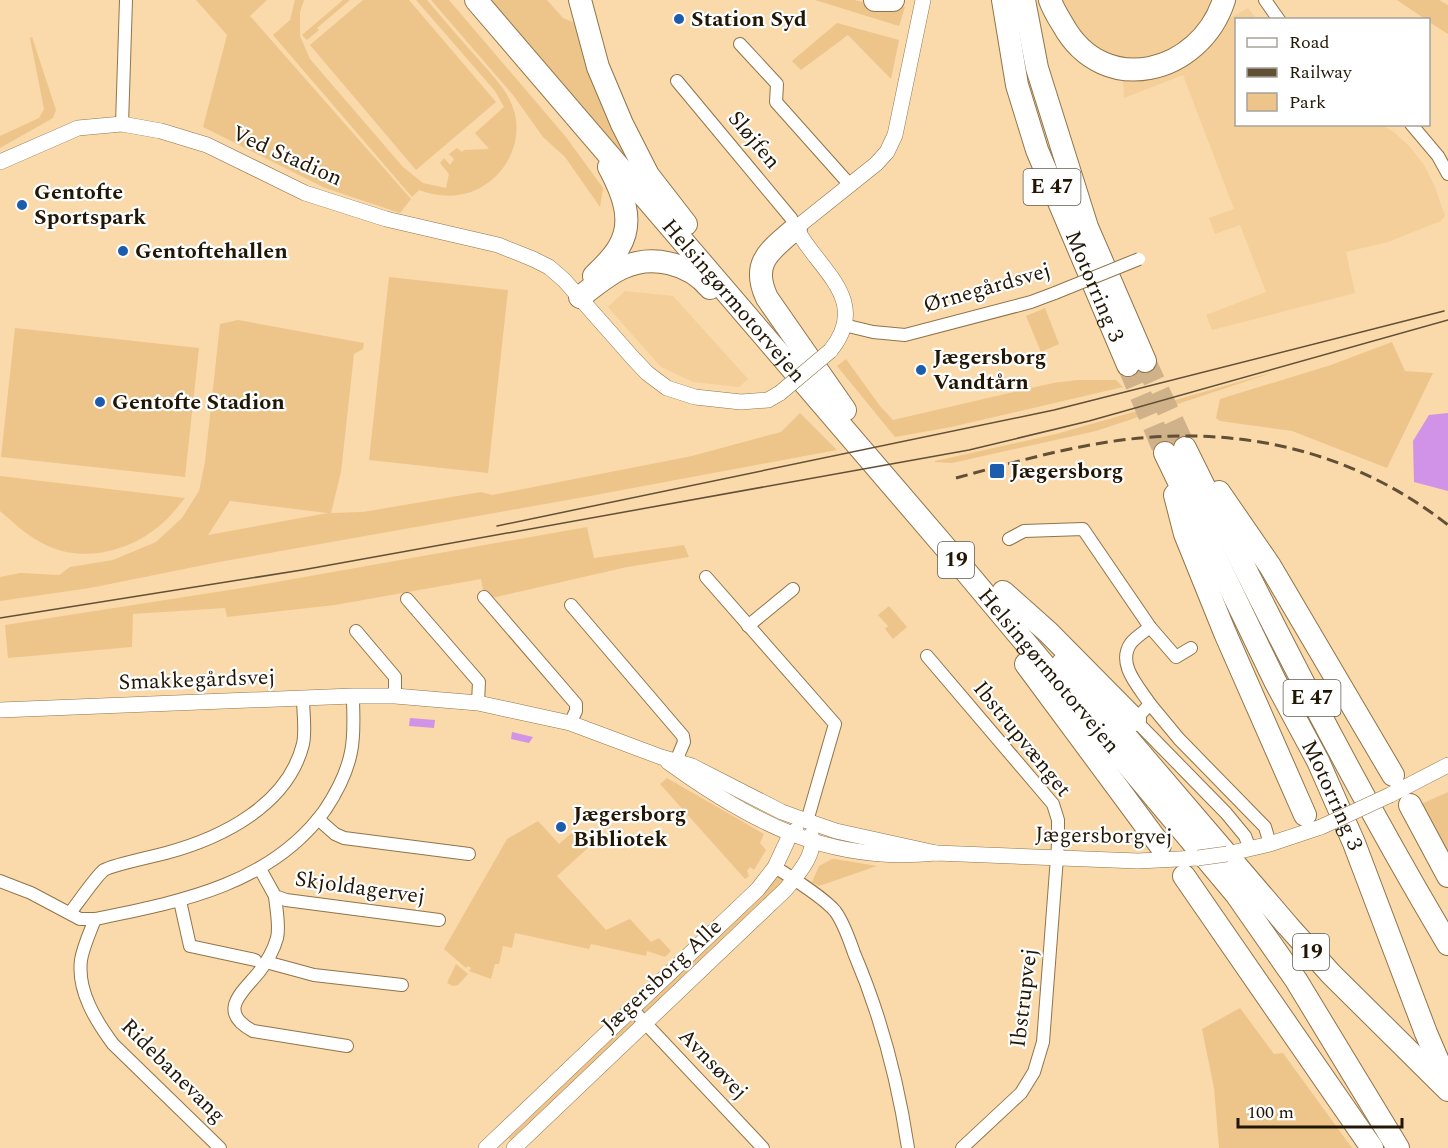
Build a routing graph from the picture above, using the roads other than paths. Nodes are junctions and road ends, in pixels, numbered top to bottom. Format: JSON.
{"nodes":[{"id":1,"x":126,"y":0,"type":"edge"},
{"id":2,"x":476,"y":0,"type":"edge"},
{"id":3,"x":580,"y":0,"type":"edge"},
{"id":4,"x":875,"y":0,"type":"edge"},
{"id":5,"x":892,"y":0,"type":"edge"},
{"id":6,"x":989,"y":0,"type":"edge"},
{"id":7,"x":1003,"y":0,"type":"edge"},
{"id":8,"x":1024,"y":0,"type":"edge"},
{"id":9,"x":1050,"y":0,"type":"edge"},
{"id":10,"x":1224,"y":0,"type":"edge"},
{"id":11,"x":1265,"y":0,"type":"edge"},
{"id":12,"x":923,"y":2,"type":"edge"},
{"id":13,"x":1278,"y":18,"type":"edge"},
{"id":14,"x":740,"y":44,"type":"dead end"},
{"id":15,"x":677,"y":81,"type":"dead end"},
{"id":16,"x":1017,"y":85,"type":"junction"},
{"id":17,"x":122,"y":124,"type":"junction"},
{"id":18,"x":1413,"y":126,"type":"edge"},
{"id":19,"x":589,"y":132,"type":"junction"},
{"id":20,"x":0,"y":162,"type":"edge"},
{"id":21,"x":1448,"y":174,"type":"edge"},
{"id":22,"x":850,"y":185,"type":"junction"},
{"id":23,"x":796,"y":228,"type":"junction"},
{"id":24,"x":1139,"y":259,"type":"dead end"},
{"id":25,"x":580,"y":297,"type":"junction"},
{"id":26,"x":844,"y":324,"type":"junction"},
{"id":27,"x":795,"y":372,"type":"junction"},
{"id":28,"x":845,"y":410,"type":"junction"},
{"id":29,"x":1175,"y":450,"type":"junction"},
{"id":30,"x":1009,"y":539,"type":"dead end"},
{"id":31,"x":957,"y":561,"type":"junction"},
{"id":32,"x":706,"y":577,"type":"dead end"},
{"id":33,"x":794,"y":589,"type":"dead end"},
{"id":34,"x":1003,"y":592,"type":"junction"},
{"id":35,"x":484,"y":597,"type":"dead end"},
{"id":36,"x":407,"y":599,"type":"dead end"},
{"id":37,"x":572,"y":605,"type":"dead end"},
{"id":38,"x":748,"y":626,"type":"junction"},
{"id":39,"x":1150,"y":627,"type":"junction"},
{"id":40,"x":356,"y":631,"type":"dead end"},
{"id":41,"x":1191,"y":648,"type":"dead end"},
{"id":42,"x":927,"y":656,"type":"dead end"},
{"id":43,"x":353,"y":696,"type":"junction"},
{"id":44,"x":395,"y":696,"type":"junction"},
{"id":45,"x":303,"y":698,"type":"junction"},
{"id":46,"x":478,"y":703,"type":"junction"},
{"id":47,"x":0,"y":710,"type":"edge"},
{"id":48,"x":1143,"y":712,"type":"junction"},
{"id":49,"x":570,"y":723,"type":"junction"},
{"id":50,"x":668,"y":759,"type":"junction"},
{"id":51,"x":1448,"y":765,"type":"edge"},
{"id":52,"x":1399,"y":791,"type":"junction"},
{"id":53,"x":318,"y":819,"type":"junction"},
{"id":54,"x":807,"y":821,"type":"junction"},
{"id":55,"x":1312,"y":825,"type":"junction"},
{"id":56,"x":790,"y":835,"type":"junction"},
{"id":57,"x":814,"y":843,"type":"junction"},
{"id":58,"x":1270,"y":844,"type":"junction"},
{"id":59,"x":1248,"y":849,"type":"junction"},
{"id":60,"x":936,"y":853,"type":"junction"},
{"id":61,"x":469,"y":854,"type":"dead end"},
{"id":62,"x":1057,"y":858,"type":"junction"},
{"id":63,"x":1172,"y":860,"type":"junction"},
{"id":64,"x":775,"y":867,"type":"junction"},
{"id":65,"x":260,"y":869,"type":"junction"},
{"id":66,"x":1448,"y":876,"type":"edge"},
{"id":67,"x":794,"y":879,"type":"junction"},
{"id":68,"x":0,"y":882,"type":"edge"},
{"id":69,"x":275,"y":896,"type":"junction"},
{"id":70,"x":180,"y":901,"type":"junction"},
{"id":71,"x":70,"y":913,"type":"junction"},
{"id":72,"x":94,"y":919,"type":"junction"},
{"id":73,"x":439,"y":920,"type":"dead end"},
{"id":74,"x":1448,"y":944,"type":"edge"},
{"id":75,"x":260,"y":961,"type":"junction"},
{"id":76,"x":402,"y":985,"type":"dead end"},
{"id":77,"x":632,"y":1009,"type":"junction"},
{"id":78,"x":645,"y":1023,"type":"junction"},
{"id":79,"x":347,"y":1046,"type":"dead end"},
{"id":80,"x":1448,"y":1083,"type":"edge"},
{"id":81,"x":1448,"y":1090,"type":"edge"},
{"id":82,"x":503,"y":1142,"type":"edge"},
{"id":83,"x":220,"y":1148,"type":"edge"},
{"id":84,"x":486,"y":1148,"type":"edge"},
{"id":85,"x":514,"y":1148,"type":"edge"},
{"id":86,"x":763,"y":1148,"type":"edge"},
{"id":87,"x":908,"y":1148,"type":"edge"},
{"id":88,"x":962,"y":1148,"type":"edge"},
{"id":89,"x":1372,"y":1148,"type":"edge"},
{"id":90,"x":1398,"y":1148,"type":"edge"}],
"edges":[{"from":1,"to":17,"type":"street"},
{"from":2,"to":19,"type":"highway","name":"Helsingørmotorvejen","number":"19"},
{"from":3,"to":28,"type":"highway","name":"Helsingørmotorvejen","number":"19"},
{"from":4,"to":5,"type":"highway"},
{"from":6,"to":16,"type":"highway"},
{"from":7,"to":16,"type":"highway","name":"Motorring 3","number":"E 47"},
{"from":8,"to":16,"type":"highway","name":"Motorring 3","number":"E 47"},
{"from":9,"to":10,"type":"highway"},
{"from":11,"to":13,"type":"street"},
{"from":12,"to":22,"type":"street"},
{"from":14,"to":22,"type":"street"},
{"from":15,"to":23,"type":"street","name":"Sløjfen"},
{"from":17,"to":20,"type":"street","name":"Ved Stadion"},
{"from":17,"to":25,"type":"street","name":"Ved Stadion"},
{"from":18,"to":21,"type":"street"},
{"from":19,"to":25,"type":"highway"},
{"from":19,"to":27,"type":"highway","name":"Helsingørmotorvejen","number":"19"},
{"from":22,"to":23,"type":"street"},
{"from":23,"to":26,"type":"street"},
{"from":23,"to":28,"type":"highway"},
{"from":24,"to":26,"type":"street","name":"Ørnegårdsvej","bridge":true},
{"from":25,"to":26,"type":"street","bridge":true},
{"from":25,"to":27,"type":"highway"},
{"from":27,"to":31,"type":"highway","name":"Helsingørmotorvejen","number":"19"},
{"from":28,"to":34,"type":"highway","name":"Helsingørmotorvejen","number":"19"},
{"from":29,"to":52,"type":"highway"},
{"from":29,"to":55,"type":"highway"},
{"from":29,"to":74,"type":"highway","name":"Motorring 3","number":"E 47"},
{"from":29,"to":80,"type":"highway","name":"Motorring 3","number":"E 47"},
{"from":30,"to":39,"type":"street"},
{"from":31,"to":63,"type":"highway"},
{"from":31,"to":90,"type":"highway","name":"Helsingørmotorvejen","number":"19"},
{"from":32,"to":38,"type":"street"},
{"from":33,"to":38,"type":"street"},
{"from":34,"to":48,"type":"highway"},
{"from":34,"to":81,"type":"highway","name":"Helsingørmotorvejen","number":"19"},
{"from":35,"to":49,"type":"street"},
{"from":36,"to":46,"type":"street"},
{"from":37,"to":50,"type":"street"},
{"from":38,"to":54,"type":"street"},
{"from":39,"to":41,"type":"street"},
{"from":39,"to":48,"type":"street"},
{"from":40,"to":44,"type":"street"},
{"from":42,"to":62,"type":"street","name":"Ibstrupvænget"},
{"from":43,"to":44,"type":"street","name":"Smakkegårdsvej"},
{"from":43,"to":45,"type":"street","name":"Smakkegårdsvej"},
{"from":43,"to":53,"type":"street","name":"Skjoldagervej"},
{"from":44,"to":46,"type":"street","name":"Smakkegårdsvej"},
{"from":45,"to":47,"type":"street","name":"Smakkegårdsvej"},
{"from":45,"to":71,"type":"street"},
{"from":46,"to":49,"type":"street","name":"Smakkegårdsvej"},
{"from":48,"to":58,"type":"street"},
{"from":48,"to":59,"type":"street"},
{"from":49,"to":50,"type":"street","name":"Smakkegårdsvej"},
{"from":50,"to":54,"type":"street","name":"Smakkegårdsvej"},
{"from":50,"to":56,"type":"street","name":"Smakkegårdsvej"},
{"from":51,"to":52,"type":"street","name":"Jægersborgvej"},
{"from":52,"to":55,"type":"street","name":"Jægersborgvej","bridge":true},
{"from":52,"to":66,"type":"highway"},
{"from":53,"to":61,"type":"street"},
{"from":53,"to":65,"type":"street","name":"Skjoldagervej"},
{"from":54,"to":56,"type":"street"},
{"from":54,"to":57,"type":"street"},
{"from":54,"to":60,"type":"street","name":"Jægersborgvej"},
{"from":55,"to":58,"type":"street","name":"Jægersborgvej"},
{"from":56,"to":57,"type":"street","name":"Jægersborgvej"},
{"from":56,"to":64,"type":"street","name":"Jægersborg Alle"},
{"from":57,"to":60,"type":"street","name":"Jægersborgvej"},
{"from":57,"to":67,"type":"street","name":"Jægersborg Alle"},
{"from":58,"to":59,"type":"street","name":"Jægersborgvej"},
{"from":59,"to":63,"type":"street","name":"Jægersborgvej","bridge":true},
{"from":60,"to":62,"type":"street","name":"Jægersborgvej"},
{"from":62,"to":63,"type":"street","name":"Jægersborgvej"},
{"from":62,"to":88,"type":"street","name":"Ibstrupvej"},
{"from":63,"to":89,"type":"highway"},
{"from":64,"to":67,"type":"street"},
{"from":64,"to":77,"type":"street","name":"Jægersborg Alle"},
{"from":65,"to":69,"type":"street","name":"Skjoldagervej"},
{"from":65,"to":70,"type":"street","name":"Skjoldagervej"},
{"from":67,"to":78,"type":"street","name":"Jægersborg Alle"},
{"from":67,"to":87,"type":"street"},
{"from":68,"to":71,"type":"street","name":"Skjoldagervej"},
{"from":69,"to":73,"type":"street","name":"Skjoldagervej"},
{"from":69,"to":75,"type":"street","name":"Skjoldagervej"},
{"from":70,"to":72,"type":"street","name":"Skjoldagervej"},
{"from":70,"to":75,"type":"street"},
{"from":71,"to":72,"type":"street","name":"Skjoldagervej"},
{"from":72,"to":83,"type":"street","name":"Ridebanevang"},
{"from":75,"to":76,"type":"street"},
{"from":75,"to":79,"type":"street","name":"Skjoldagervej"},
{"from":77,"to":78,"type":"street","name":"Avnsøvej"},
{"from":77,"to":82,"type":"street","name":"Jægersborg Alle"},
{"from":78,"to":85,"type":"street","name":"Jægersborg Alle"},
{"from":78,"to":86,"type":"street","name":"Avnsøvej"},
{"from":82,"to":84,"type":"street","name":"Jægersborg Alle"}]}
